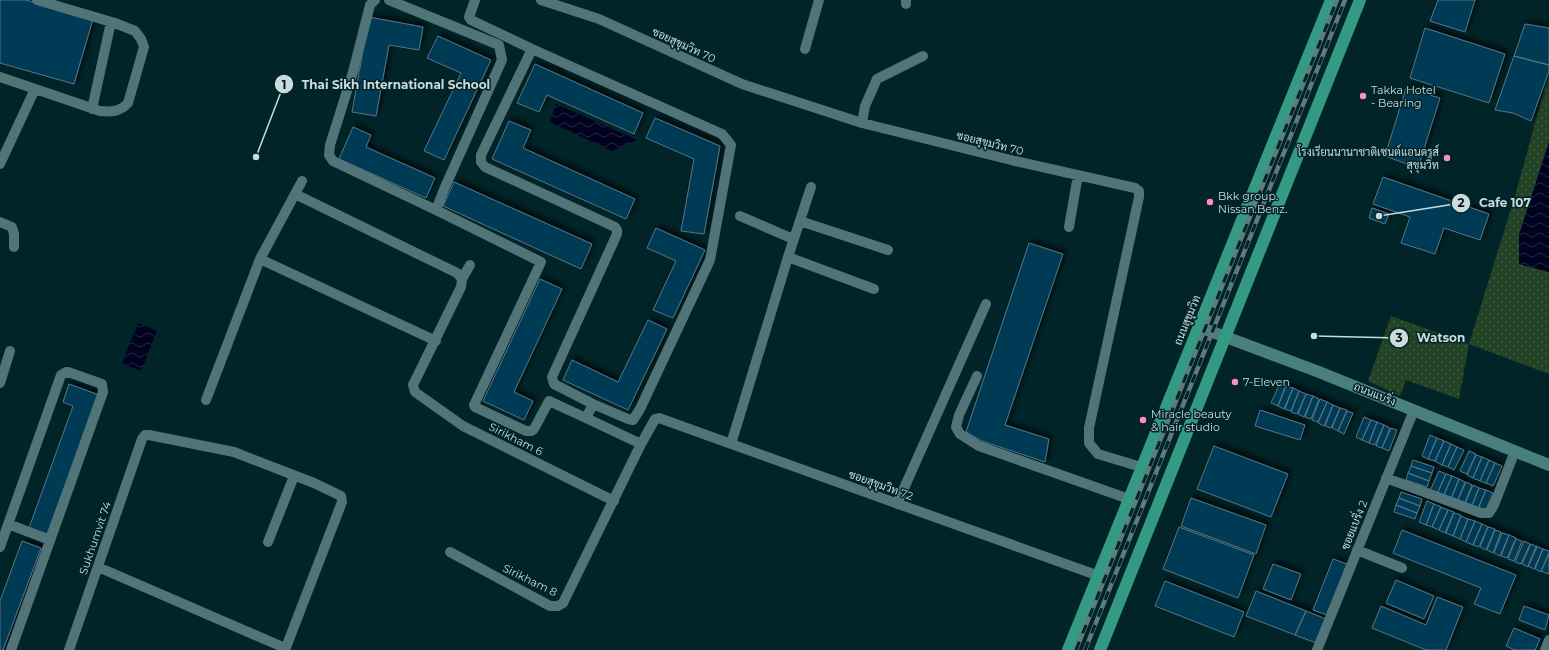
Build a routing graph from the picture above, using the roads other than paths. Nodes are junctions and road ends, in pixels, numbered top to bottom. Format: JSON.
{"nodes":[{"id":1,"x":37,"y":0,"type":"edge"},
{"id":2,"x":375,"y":0,"type":"edge"},
{"id":3,"x":389,"y":0,"type":"edge"},
{"id":4,"x":475,"y":0,"type":"edge"},
{"id":5,"x":541,"y":0,"type":"edge"},
{"id":6,"x":818,"y":0,"type":"edge"},
{"id":7,"x":1331,"y":0,"type":"edge"},
{"id":8,"x":1360,"y":0,"type":"edge"},
{"id":9,"x":70,"y":5,"type":"edge"},
{"id":10,"x":111,"y":22,"type":"junction"},
{"id":11,"x":532,"y":49,"type":"junction"},
{"id":12,"x":805,"y":49,"type":"dead end"},
{"id":13,"x":923,"y":56,"type":"dead end"},
{"id":14,"x":0,"y":77,"type":"edge"},
{"id":15,"x":35,"y":89,"type":"junction"},
{"id":16,"x":92,"y":109,"type":"junction"},
{"id":17,"x":862,"y":123,"type":"junction"},
{"id":18,"x":0,"y":164,"type":"edge"},
{"id":19,"x":1078,"y":175,"type":"junction"},
{"id":20,"x":302,"y":181,"type":"dead end"},
{"id":21,"x":811,"y":187,"type":"dead end"},
{"id":22,"x":295,"y":194,"type":"junction"},
{"id":23,"x":436,"y":210,"type":"junction"},
{"id":24,"x":740,"y":216,"type":"dead end"},
{"id":25,"x":800,"y":221,"type":"junction"},
{"id":26,"x":0,"y":222,"type":"edge"},
{"id":27,"x":1068,"y":227,"type":"dead end"},
{"id":28,"x":793,"y":239,"type":"junction"},
{"id":29,"x":14,"y":247,"type":"dead end"},
{"id":30,"x":888,"y":250,"type":"dead end"},
{"id":31,"x":788,"y":257,"type":"junction"},
{"id":32,"x":260,"y":259,"type":"junction"},
{"id":33,"x":470,"y":265,"type":"dead end"},
{"id":34,"x":462,"y":279,"type":"junction"},
{"id":35,"x":874,"y":288,"type":"dead end"},
{"id":36,"x":986,"y":304,"type":"dead end"},
{"id":37,"x":1199,"y":327,"type":"junction"},
{"id":38,"x":1226,"y":336,"type":"junction"},
{"id":39,"x":436,"y":341,"type":"junction"},
{"id":40,"x":10,"y":351,"type":"dead end"},
{"id":41,"x":977,"y":376,"type":"dead end"},
{"id":42,"x":0,"y":383,"type":"edge"},
{"id":43,"x":206,"y":400,"type":"dead end"},
{"id":44,"x":593,"y":404,"type":"junction"},
{"id":45,"x":1414,"y":410,"type":"junction"},
{"id":46,"x":586,"y":418,"type":"junction"},
{"id":47,"x":641,"y":444,"type":"junction"},
{"id":48,"x":732,"y":444,"type":"junction"},
{"id":49,"x":1515,"y":451,"type":"junction"},
{"id":50,"x":1548,"y":463,"type":"edge"},
{"id":51,"x":1141,"y":467,"type":"junction"},
{"id":52,"x":294,"y":476,"type":"junction"},
{"id":53,"x":1386,"y":478,"type":"junction"},
{"id":54,"x":1129,"y":499,"type":"junction"},
{"id":55,"x":614,"y":501,"type":"junction"},
{"id":56,"x":897,"y":504,"type":"junction"},
{"id":57,"x":8,"y":524,"type":"junction"},
{"id":58,"x":50,"y":540,"type":"junction"},
{"id":59,"x":268,"y":542,"type":"dead end"},
{"id":60,"x":0,"y":547,"type":"edge"},
{"id":61,"x":1357,"y":550,"type":"junction"},
{"id":62,"x":450,"y":552,"type":"dead end"},
{"id":63,"x":98,"y":567,"type":"junction"},
{"id":64,"x":1402,"y":568,"type":"dead end"},
{"id":65,"x":1099,"y":576,"type":"junction"},
{"id":66,"x":1549,"y":640,"type":"edge"},
{"id":67,"x":285,"y":649,"type":"edge"},
{"id":68,"x":11,"y":650,"type":"edge"},
{"id":69,"x":69,"y":650,"type":"edge"},
{"id":70,"x":1068,"y":650,"type":"edge"},
{"id":71,"x":1100,"y":650,"type":"edge"},
{"id":72,"x":1317,"y":650,"type":"edge"},
{"id":73,"x":1545,"y":650,"type":"edge"}],
"edges":[{"from":1,"to":9,"type":"street"},
{"from":2,"to":23,"type":"street"},
{"from":3,"to":23,"type":"street"},
{"from":4,"to":11,"type":"street"},
{"from":5,"to":17,"type":"street","name":"ซอยสุขุมวิท 70"},
{"from":6,"to":12,"type":"street"},
{"from":7,"to":37,"type":"highway","name":"ถนนสุขุมวิท"},
{"from":8,"to":38,"type":"highway"},
{"from":9,"to":10,"type":"street"},
{"from":10,"to":16,"type":"street"},
{"from":10,"to":16,"type":"street"},
{"from":11,"to":44,"type":"street"},
{"from":11,"to":44,"type":"street"},
{"from":13,"to":17,"type":"street"},
{"from":14,"to":15,"type":"street"},
{"from":15,"to":16,"type":"street"},
{"from":15,"to":18,"type":"street"},
{"from":17,"to":19,"type":"street","name":"ซอยสุขุมวิท 70"},
{"from":19,"to":27,"type":"street"},
{"from":19,"to":51,"type":"street","name":"ซอยสุขุมวิท 70"},
{"from":20,"to":22,"type":"street"},
{"from":21,"to":25,"type":"street"},
{"from":22,"to":32,"type":"street"},
{"from":22,"to":34,"type":"street"},
{"from":23,"to":46,"type":"street"},
{"from":24,"to":28,"type":"street"},
{"from":25,"to":28,"type":"street"},
{"from":25,"to":30,"type":"street"},
{"from":26,"to":29,"type":"street"},
{"from":28,"to":31,"type":"street"},
{"from":31,"to":35,"type":"street"},
{"from":31,"to":48,"type":"street"},
{"from":32,"to":39,"type":"street"},
{"from":32,"to":43,"type":"street"},
{"from":33,"to":34,"type":"street"},
{"from":34,"to":39,"type":"street"},
{"from":36,"to":56,"type":"street"},
{"from":37,"to":38,"type":"main road","name":"ถนนแบริ่ง"},
{"from":37,"to":51,"type":"highway","name":"ถนนสุขุมวิท"},
{"from":38,"to":45,"type":"main road","name":"ถนนแบริ่ง"},
{"from":38,"to":71,"type":"highway"},
{"from":39,"to":55,"type":"street","name":"Sirikham 6"},
{"from":40,"to":42,"type":"street"},
{"from":41,"to":54,"type":"street"},
{"from":44,"to":46,"type":"street"},
{"from":45,"to":49,"type":"main road","name":"ถนนแบริ่ง"},
{"from":45,"to":53,"type":"street","name":"ซอยแบริ่ง 2"},
{"from":46,"to":47,"type":"street"},
{"from":47,"to":48,"type":"street","name":"ซอยสุขุมวิท 72"},
{"from":47,"to":55,"type":"street"},
{"from":48,"to":56,"type":"street","name":"ซอยสุขุมวิท 72"},
{"from":49,"to":50,"type":"main road","name":"ถนนแบริ่ง"},
{"from":49,"to":53,"type":"street"},
{"from":51,"to":54,"type":"highway","name":"ถนนสุขุมวิท"},
{"from":52,"to":59,"type":"street"},
{"from":52,"to":63,"type":"street","name":"Sukhumvit 74"},
{"from":52,"to":67,"type":"street"},
{"from":53,"to":61,"type":"street","name":"ซอยแบริ่ง 2"},
{"from":54,"to":65,"type":"highway","name":"ถนนสุขุมวิท"},
{"from":55,"to":62,"type":"street","name":"Sirikham 8"},
{"from":56,"to":65,"type":"street","name":"ซอยสุขุมวิท 72"},
{"from":57,"to":58,"type":"street"},
{"from":57,"to":58,"type":"street"},
{"from":57,"to":60,"type":"street"},
{"from":58,"to":68,"type":"street"},
{"from":61,"to":64,"type":"street"},
{"from":61,"to":72,"type":"street","name":"ซอยแบริ่ง 2"},
{"from":63,"to":67,"type":"street"},
{"from":63,"to":69,"type":"street","name":"Sukhumvit 74"},
{"from":65,"to":70,"type":"highway","name":"ถนนสุขุมวิท"},
{"from":66,"to":73,"type":"street"}]}
